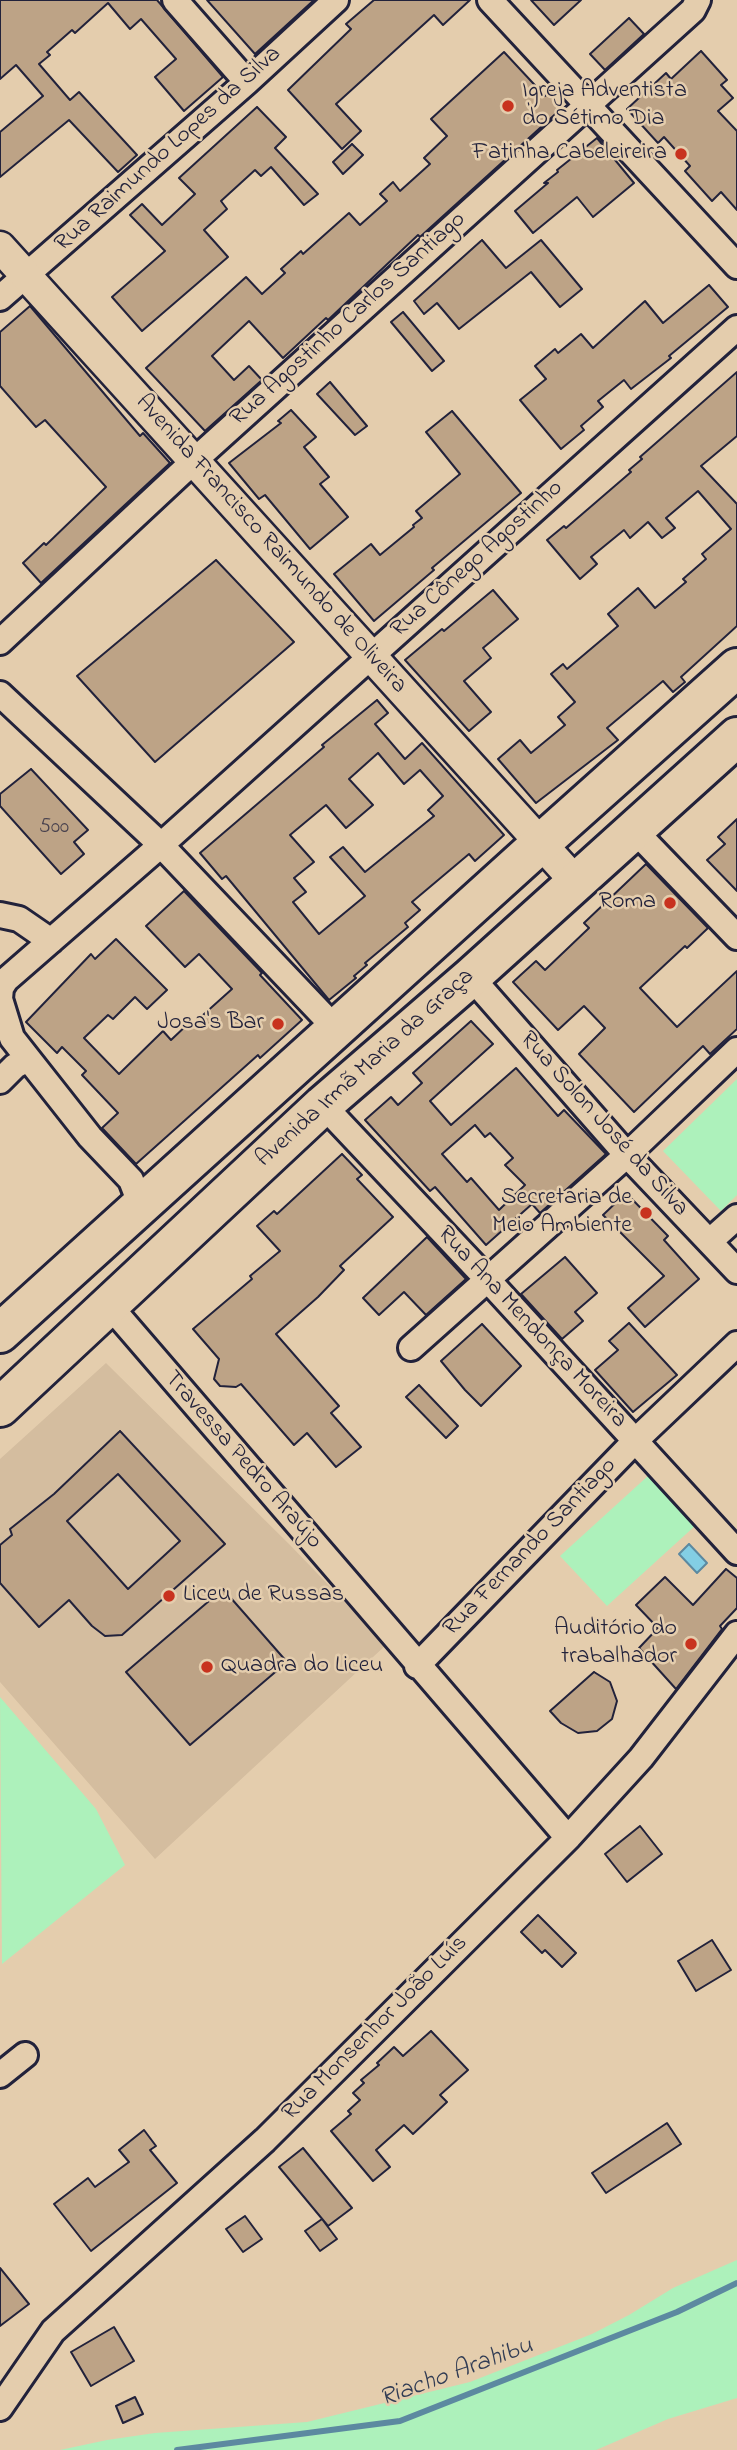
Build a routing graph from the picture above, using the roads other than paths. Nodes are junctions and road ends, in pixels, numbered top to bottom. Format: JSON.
{"nodes":[{"id":1,"x":176,"y":0,"type":"edge"},
{"id":2,"x":336,"y":0,"type":"edge"},
{"id":3,"x":491,"y":0,"type":"edge"},
{"id":4,"x":698,"y":0,"type":"edge"},
{"id":5,"x":247,"y":82,"type":"junction"},
{"id":6,"x":586,"y":105,"type":"junction"},
{"id":7,"x":0,"y":247,"type":"edge"},
{"id":8,"x":737,"y":266,"type":"edge"},
{"id":9,"x":26,"y":276,"type":"junction"},
{"id":10,"x":0,"y":298,"type":"edge"},
{"id":11,"x":737,"y":328,"type":"edge"},
{"id":12,"x":195,"y":460,"type":"junction"},
{"id":13,"x":0,"y":642,"type":"edge"},
{"id":14,"x":371,"y":656,"type":"junction"},
{"id":15,"x":737,"y":668,"type":"edge"},
{"id":16,"x":0,"y":694,"type":"edge"},
{"id":17,"x":737,"y":737,"type":"edge"},
{"id":18,"x":634,"y":831,"type":"junction"},
{"id":19,"x":540,"y":844,"type":"junction"},
{"id":20,"x":161,"y":845,"type":"junction"},
{"id":21,"x":575,"y":881,"type":"junction"},
{"id":22,"x":0,"y":915,"type":"edge"},
{"id":23,"x":737,"y":937,"type":"edge"},
{"id":24,"x":51,"y":941,"type":"junction"},
{"id":25,"x":471,"y":977,"type":"junction"},
{"id":26,"x":1,"y":988,"type":"edge"},
{"id":27,"x":337,"y":1030,"type":"junction"},
{"id":28,"x":737,"y":1050,"type":"edge"},
{"id":29,"x":28,"y":1059,"type":"junction"},
{"id":30,"x":0,"y":1081,"type":"edge"},
{"id":31,"x":323,"y":1105,"type":"junction"},
{"id":32,"x":626,"y":1155,"type":"junction"},
{"id":33,"x":141,"y":1206,"type":"junction"},
{"id":34,"x":737,"y":1217,"type":"edge"},
{"id":35,"x":710,"y":1241,"type":"junction"},
{"id":36,"x":737,"y":1271,"type":"edge"},
{"id":37,"x":487,"y":1279,"type":"junction"},
{"id":38,"x":109,"y":1305,"type":"junction"},
{"id":39,"x":0,"y":1333,"type":"edge"},
{"id":40,"x":737,"y":1344,"type":"edge"},
{"id":41,"x":411,"y":1348,"type":"dead end"},
{"id":42,"x":0,"y":1406,"type":"edge"},
{"id":43,"x":635,"y":1441,"type":"junction"},
{"id":44,"x":737,"y":1552,"type":"edge"},
{"id":45,"x":737,"y":1634,"type":"edge"},
{"id":46,"x":418,"y":1666,"type":"junction"},
{"id":47,"x":568,"y":1838,"type":"junction"},
{"id":48,"x":25,"y":2054,"type":"dead end"},
{"id":49,"x":0,"y":2075,"type":"edge"},
{"id":50,"x":0,"y":2408,"type":"edge"}],
"edges":[{"from":1,"to":5,"type":"street"},
{"from":2,"to":5,"type":"street","name":"Rua Raimundo Lopes da Silva"},
{"from":3,"to":6,"type":"street"},
{"from":4,"to":6,"type":"street","name":"Rua Agostinho Carlos Santiago"},
{"from":5,"to":9,"type":"street","name":"Rua Raimundo Lopes da Silva"},
{"from":6,"to":8,"type":"street"},
{"from":6,"to":12,"type":"street","name":"Rua Agostinho Carlos Santiago"},
{"from":7,"to":9,"type":"street","name":"Avenida Francisco Raimundo de Oliveira"},
{"from":9,"to":10,"type":"street","name":"Rua Raimundo Lopes da Silva"},
{"from":9,"to":12,"type":"street","name":"Avenida Francisco Raimundo de Oliveira"},
{"from":11,"to":14,"type":"street","name":"Rua Cônego Agostinho"},
{"from":12,"to":13,"type":"street","name":"Rua Agostinho Carlos Santiago"},
{"from":12,"to":14,"type":"street","name":"Avenida Francisco Raimundo de Oliveira"},
{"from":14,"to":19,"type":"street","name":"Avenida Francisco Raimundo de Oliveira"},
{"from":14,"to":20,"type":"street","name":"Rua Cônego Agostinho"},
{"from":15,"to":19,"type":"main road","name":"Avenida Irmã Maria da Graça"},
{"from":16,"to":20,"type":"street"},
{"from":17,"to":18,"type":"main road","name":"Avenida Irmã Maria da Graça"},
{"from":18,"to":21,"type":"main road","name":"Avenida Irmã Maria da Graça"},
{"from":18,"to":23,"type":"street"},
{"from":19,"to":21,"type":"street","name":"Avenida Francisco Raimundo de Oliveira"},
{"from":19,"to":27,"type":"main road","name":"Avenida Irmã Maria da Graça"},
{"from":20,"to":24,"type":"street","name":"Rua Cônego Agostinho"},
{"from":20,"to":27,"type":"street"},
{"from":21,"to":25,"type":"main road","name":"Avenida Irmã Maria da Graça"},
{"from":22,"to":24,"type":"street"},
{"from":24,"to":26,"type":"street","name":"Rua Cônego Agostinho"},
{"from":25,"to":31,"type":"main road","name":"Avenida Irmã Maria da Graça"},
{"from":25,"to":32,"type":"street","name":"Rua Solon José da Silva"},
{"from":26,"to":29,"type":"street"},
{"from":27,"to":33,"type":"main road","name":"Avenida Irmã Maria da Graça"},
{"from":28,"to":32,"type":"street"},
{"from":29,"to":30,"type":"street"},
{"from":29,"to":33,"type":"street"},
{"from":31,"to":37,"type":"street","name":"Rua Ana Mendonça Moreira"},
{"from":31,"to":38,"type":"main road","name":"Avenida Irmã Maria da Graça"},
{"from":32,"to":35,"type":"street","name":"Rua Solon José da Silva"},
{"from":32,"to":37,"type":"street"},
{"from":33,"to":39,"type":"main road","name":"Avenida Irmã Maria da Graça"},
{"from":34,"to":35,"type":"street"},
{"from":35,"to":36,"type":"street","name":"Rua Solon José da Silva"},
{"from":37,"to":41,"type":"street"},
{"from":37,"to":43,"type":"street","name":"Rua Ana Mendonça Moreira"},
{"from":38,"to":42,"type":"main road","name":"Avenida Irmã Maria da Graça"},
{"from":38,"to":46,"type":"street","name":"Travessa Pedro Araújo"},
{"from":40,"to":43,"type":"street","name":"Rua Fernando Santiago"},
{"from":43,"to":44,"type":"street","name":"Rua Ana Mendonça Moreira"},
{"from":43,"to":46,"type":"street","name":"Rua Fernando Santiago"},
{"from":45,"to":47,"type":"street","name":"Rua Monsenhor João Luís"},
{"from":46,"to":47,"type":"street","name":"Travessa Pedro Araújo"},
{"from":47,"to":50,"type":"street","name":"Rua Monsenhor João Luís"},
{"from":48,"to":49,"type":"street"}]}
